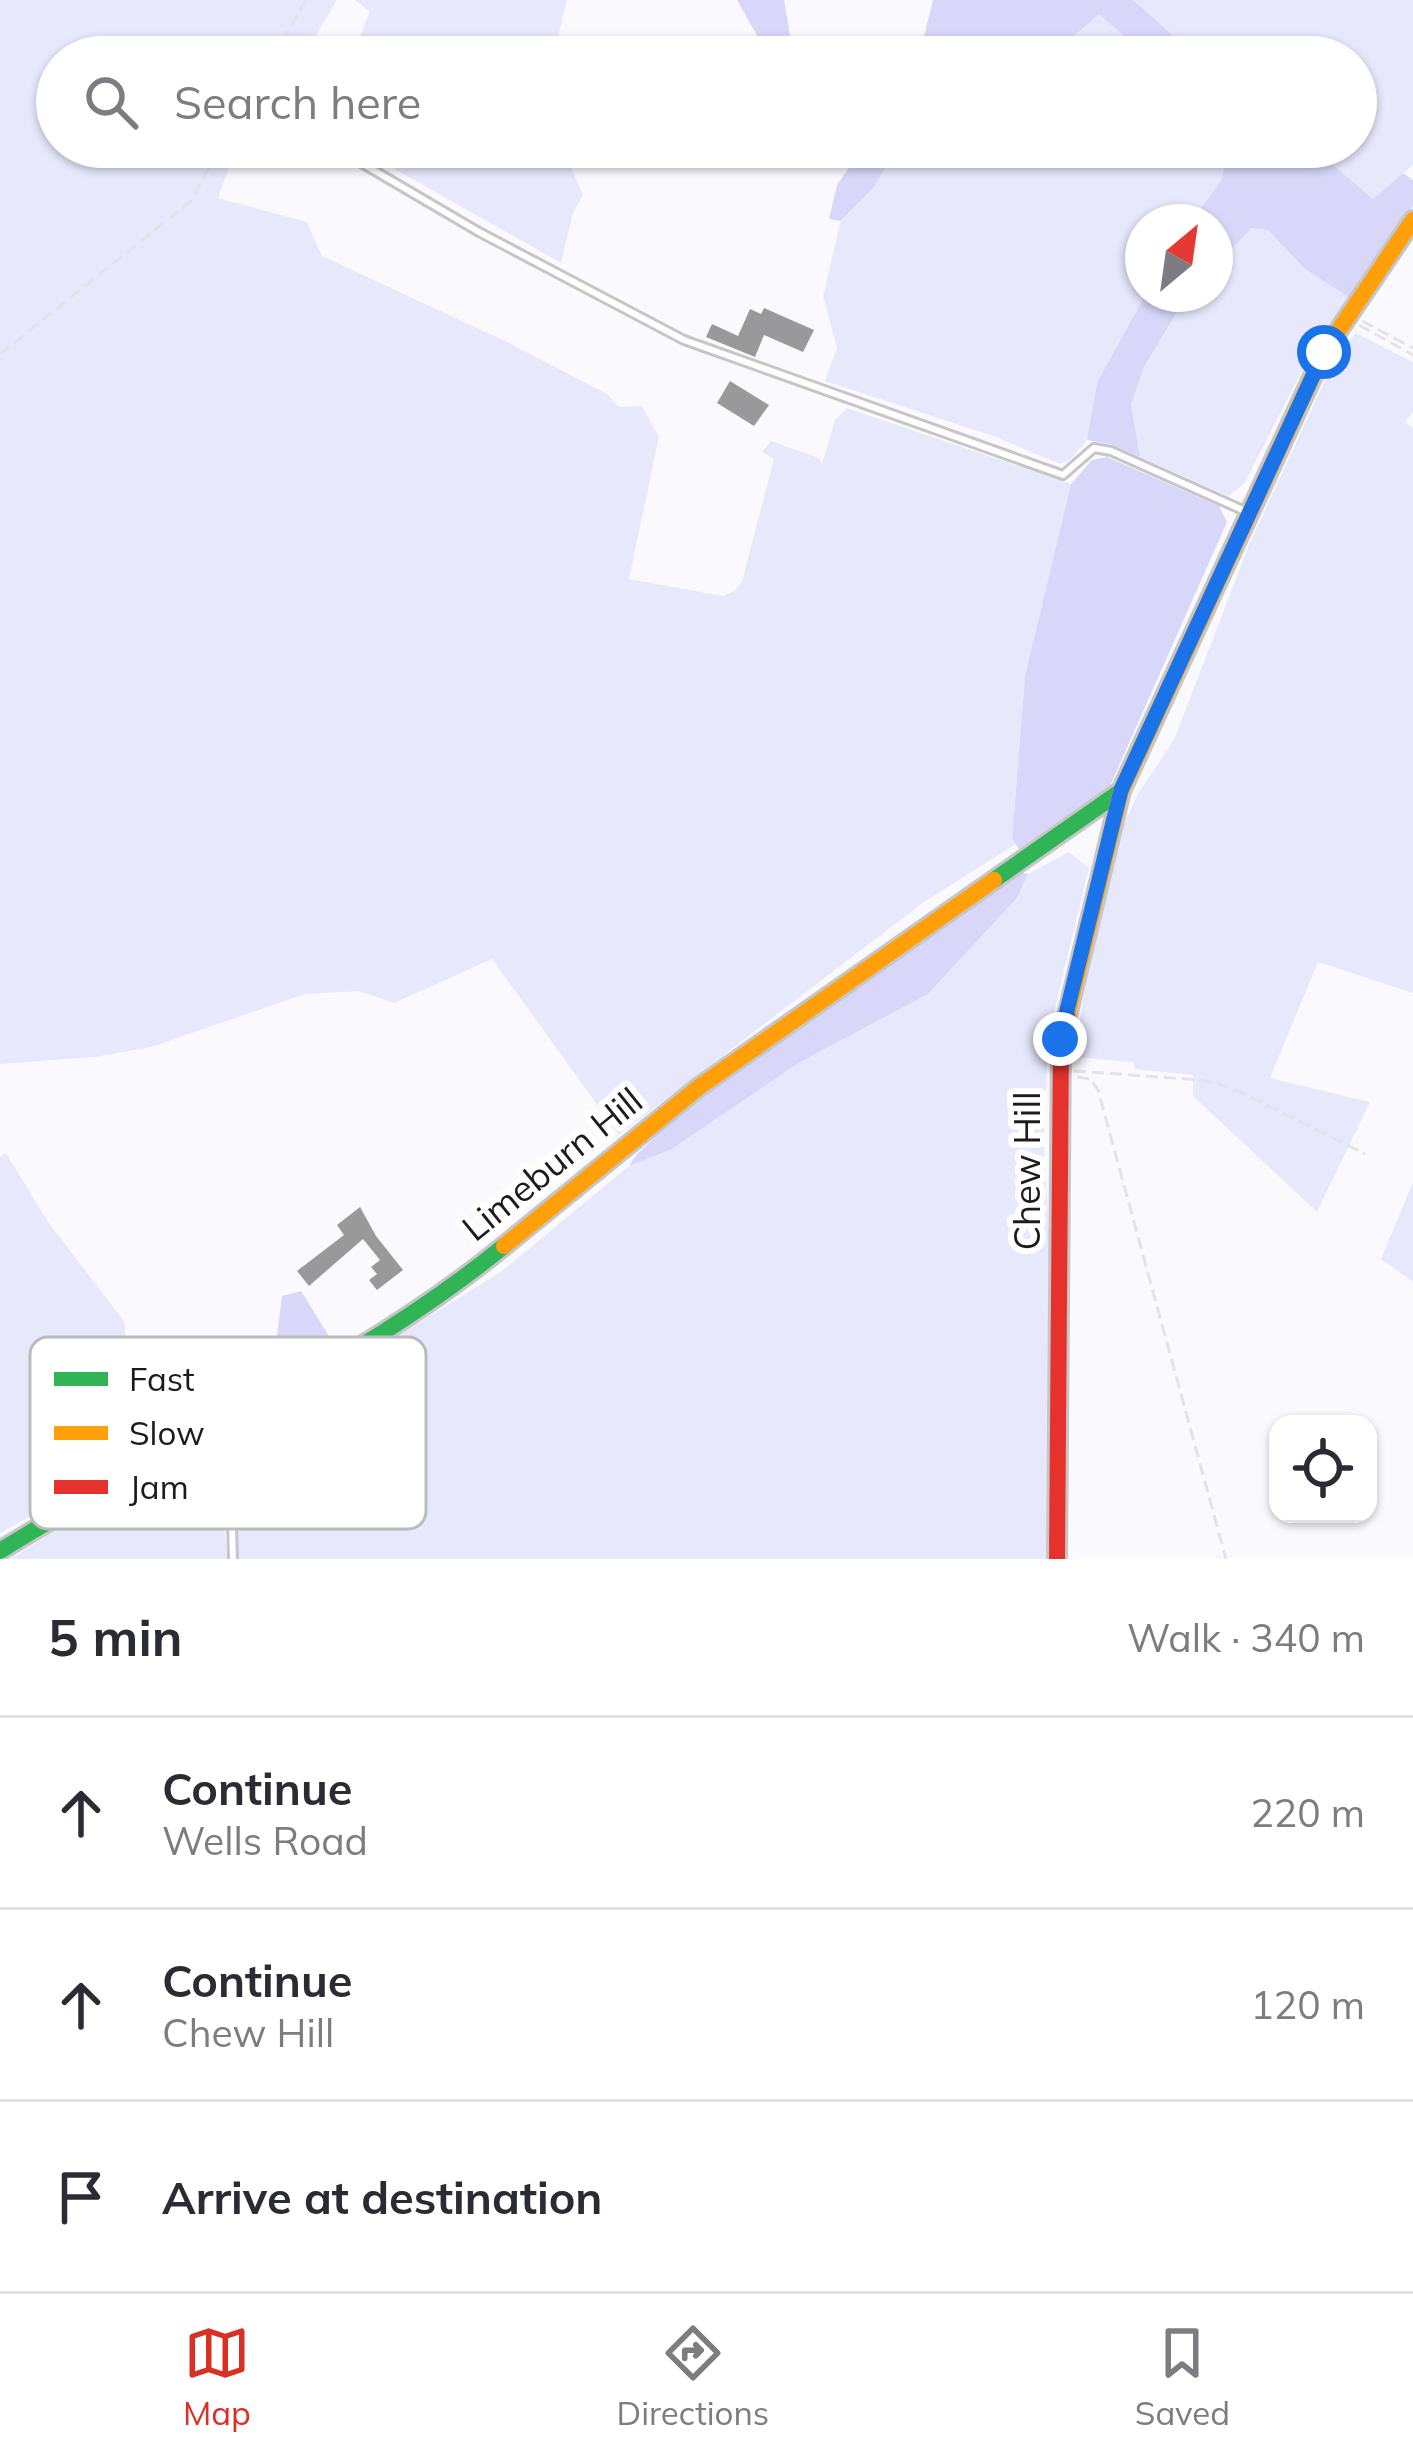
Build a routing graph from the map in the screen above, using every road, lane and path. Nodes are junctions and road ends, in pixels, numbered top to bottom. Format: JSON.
{"nodes":[{"id":1,"x":306,"y":0,"type":"edge"},
{"id":2,"x":285,"y":36,"type":"edge"},
{"id":3,"x":209,"y":168,"type":"edge"},
{"id":4,"x":370,"y":168,"type":"edge"},
{"id":5,"x":1413,"y":220,"type":"edge"},
{"id":6,"x":1348,"y":316,"type":"junction"},
{"id":7,"x":1413,"y":352,"type":"edge"},
{"id":8,"x":0,"y":354,"type":"edge"},
{"id":9,"x":1248,"y":512,"type":"junction"},
{"id":10,"x":1121,"y":790,"type":"junction"},
{"id":11,"x":1060,"y":1073,"type":"junction"},
{"id":12,"x":1365,"y":1154,"type":"dead end"},
{"id":13,"x":372,"y":1337,"type":"edge"},
{"id":14,"x":39,"y":1529,"type":"edge"},
{"id":15,"x":232,"y":1529,"type":"edge"},
{"id":16,"x":0,"y":1551,"type":"edge"},
{"id":17,"x":233,"y":1559,"type":"edge"},
{"id":18,"x":1057,"y":1559,"type":"edge"},
{"id":19,"x":1226,"y":1559,"type":"edge"}],
"edges":[{"from":1,"to":2,"type":"path"},
{"from":3,"to":8,"type":"path"},
{"from":4,"to":9,"type":"lane"},
{"from":5,"to":6,"type":"street","name":"Chew Hill"},
{"from":6,"to":7,"type":"path"},
{"from":6,"to":9,"type":"street","name":"Chew Hill"},
{"from":9,"to":10,"type":"street","name":"Chew Hill"},
{"from":10,"to":11,"type":"street","name":"Chew Hill"},
{"from":10,"to":13,"type":"street","name":"Limeburn Hill"},
{"from":11,"to":12,"type":"path"},
{"from":11,"to":18,"type":"street","name":"Chew Hill"},
{"from":11,"to":19,"type":"path"},
{"from":14,"to":16,"type":"street","name":"Limeburn Hill"},
{"from":15,"to":17,"type":"lane"}]}
